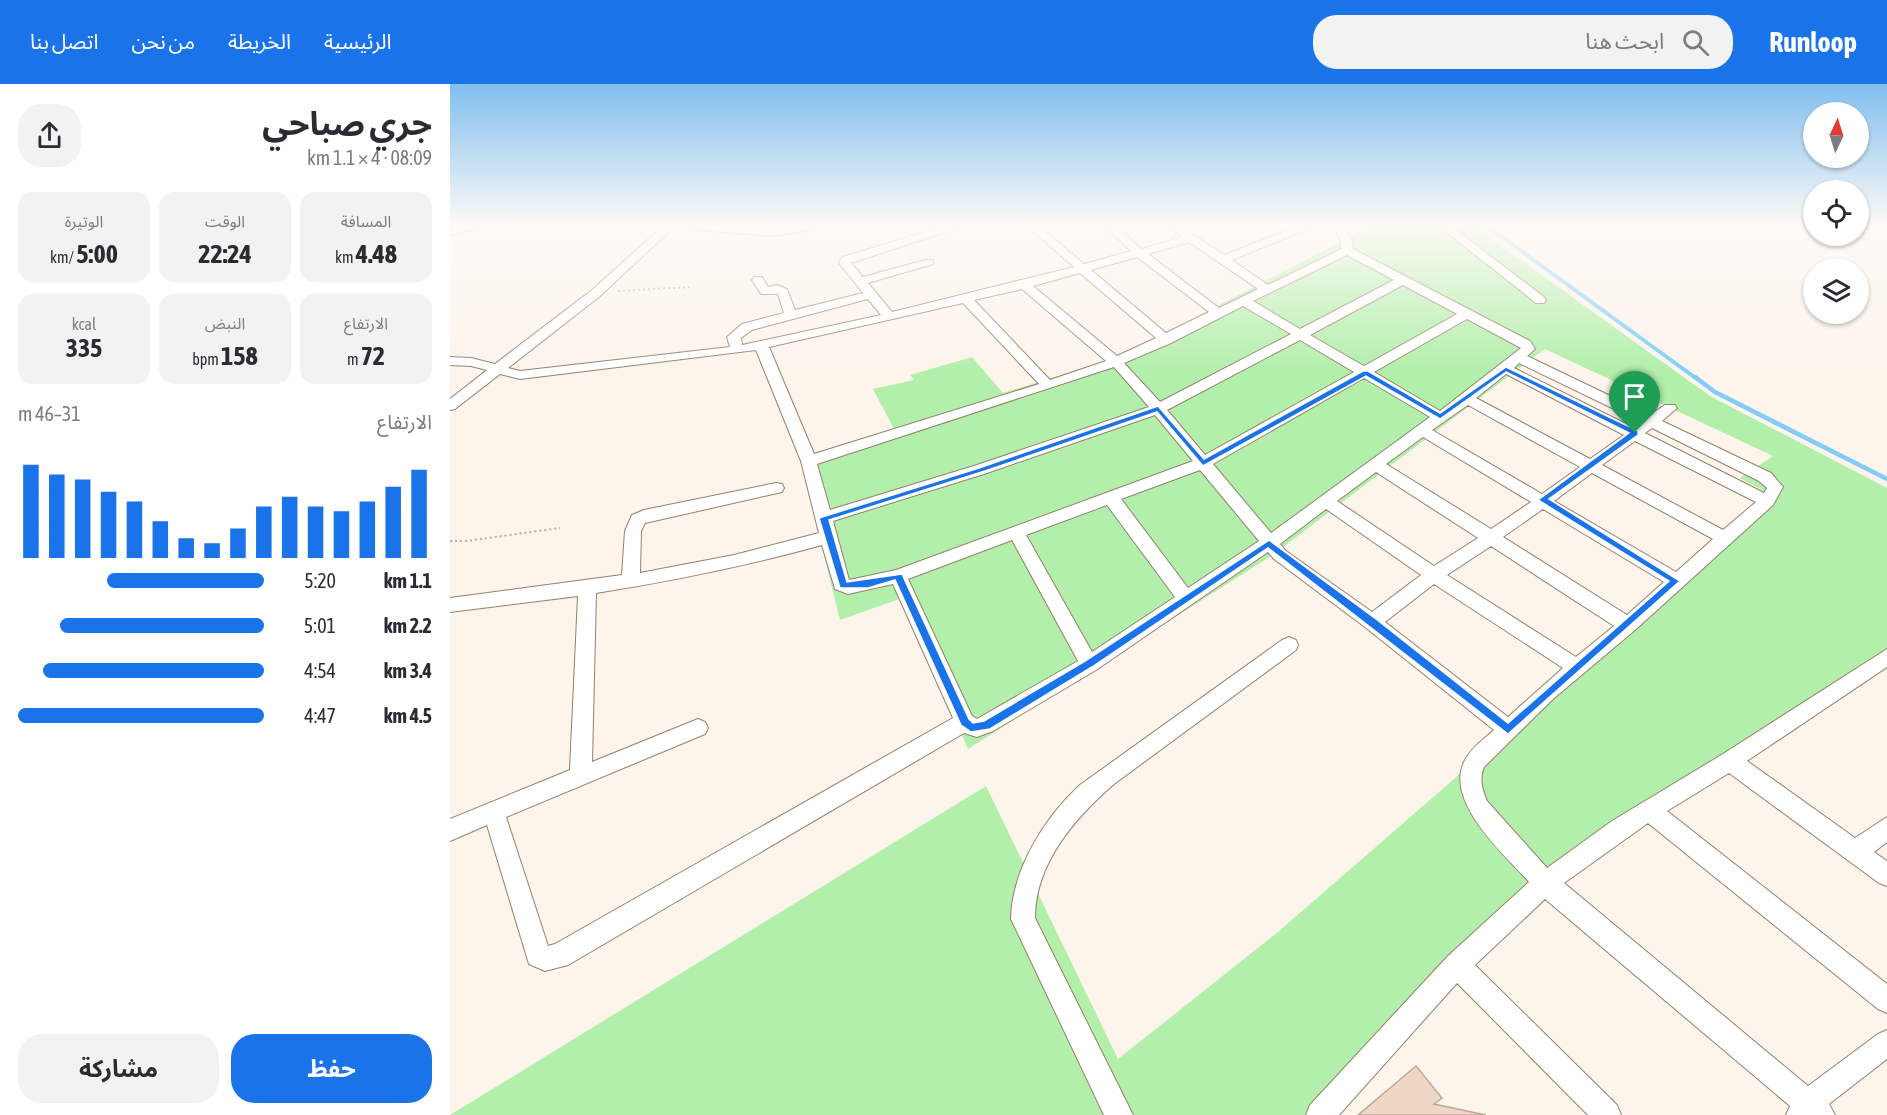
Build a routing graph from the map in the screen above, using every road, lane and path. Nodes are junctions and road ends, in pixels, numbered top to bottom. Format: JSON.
{"nodes":[{"id":1,"x":603,"y":274,"type":"edge"},
{"id":2,"x":617,"y":274,"type":"edge"},
{"id":3,"x":853,"y":274,"type":"edge"},
{"id":4,"x":887,"y":274,"type":"edge"},
{"id":5,"x":1063,"y":274,"type":"edge"},
{"id":6,"x":1088,"y":274,"type":"edge"},
{"id":7,"x":1167,"y":274,"type":"edge"},
{"id":8,"x":1246,"y":274,"type":"edge"},
{"id":9,"x":1298,"y":274,"type":"edge"},
{"id":10,"x":1389,"y":274,"type":"edge"},
{"id":11,"x":1506,"y":274,"type":"edge"},
{"id":12,"x":758,"y":280,"type":"dead end"},
{"id":13,"x":1402,"y":281,"type":"junction"},
{"id":14,"x":859,"y":282,"type":"junction"},
{"id":15,"x":1024,"y":285,"type":"junction"},
{"id":16,"x":692,"y":286,"type":"dead end"},
{"id":17,"x":1266,"y":289,"type":"junction"},
{"id":18,"x":596,"y":293,"type":"junction"},
{"id":19,"x":869,"y":295,"type":"junction"},
{"id":20,"x":966,"y":299,"type":"junction"},
{"id":21,"x":1242,"y":300,"type":"junction"},
{"id":22,"x":1540,"y":300,"type":"dead end"},
{"id":23,"x":1217,"y":312,"type":"junction"},
{"id":24,"x":1466,"y":314,"type":"junction"},
{"id":25,"x":791,"y":316,"type":"junction"},
{"id":26,"x":889,"y":317,"type":"junction"},
{"id":27,"x":1299,"y":333,"type":"junction"},
{"id":28,"x":1166,"y":340,"type":"junction"},
{"id":29,"x":761,"y":345,"type":"junction"},
{"id":30,"x":737,"y":350,"type":"junction"},
{"id":31,"x":450,"y":361,"type":"edge"},
{"id":32,"x":1116,"y":362,"type":"junction"},
{"id":33,"x":1513,"y":364,"type":"junction"},
{"id":34,"x":491,"y":368,"type":"junction"},
{"id":35,"x":1366,"y":373,"type":"junction"},
{"id":36,"x":1048,"y":386,"type":"junction"},
{"id":37,"x":450,"y":393,"type":"edge"},
{"id":38,"x":1467,"y":399,"type":"junction"},
{"id":39,"x":450,"y":406,"type":"edge"},
{"id":40,"x":1670,"y":408,"type":"dead end"},
{"id":41,"x":1158,"y":409,"type":"junction"},
{"id":42,"x":1440,"y":417,"type":"junction"},
{"id":43,"x":1652,"y":421,"type":"junction"},
{"id":44,"x":1422,"y":430,"type":"junction"},
{"id":45,"x":1635,"y":433,"type":"junction"},
{"id":46,"x":809,"y":460,"type":"junction"},
{"id":47,"x":1203,"y":463,"type":"junction"},
{"id":48,"x":1375,"y":464,"type":"junction"},
{"id":49,"x":1591,"y":465,"type":"junction"},
{"id":50,"x":776,"y":488,"type":"dead end"},
{"id":51,"x":1111,"y":498,"type":"junction"},
{"id":52,"x":1543,"y":500,"type":"junction"},
{"id":53,"x":1324,"y":501,"type":"junction"},
{"id":54,"x":1767,"y":501,"type":"junction"},
{"id":55,"x":826,"y":527,"type":"junction"},
{"id":56,"x":560,"y":528,"type":"dead end"},
{"id":57,"x":1016,"y":533,"type":"junction"},
{"id":58,"x":1490,"y":537,"type":"junction"},
{"id":59,"x":1724,"y":538,"type":"junction"},
{"id":60,"x":450,"y":541,"type":"edge"},
{"id":61,"x":1269,"y":543,"type":"junction"},
{"id":62,"x":1433,"y":575,"type":"junction"},
{"id":63,"x":898,"y":576,"type":"junction"},
{"id":64,"x":1676,"y":581,"type":"junction"},
{"id":65,"x":631,"y":582,"type":"junction"},
{"id":66,"x":587,"y":589,"type":"junction"},
{"id":67,"x":1186,"y":599,"type":"junction"},
{"id":68,"x":450,"y":605,"type":"edge"},
{"id":69,"x":1372,"y":622,"type":"junction"},
{"id":70,"x":1628,"y":625,"type":"junction"},
{"id":71,"x":1289,"y":645,"type":"dead end"},
{"id":72,"x":1887,"y":657,"type":"edge"},
{"id":73,"x":1089,"y":664,"type":"junction"},
{"id":74,"x":1577,"y":667,"type":"junction"},
{"id":75,"x":965,"y":722,"type":"junction"},
{"id":76,"x":698,"y":728,"type":"dead end"},
{"id":77,"x":1508,"y":729,"type":"junction"},
{"id":78,"x":1730,"y":761,"type":"junction"},
{"id":79,"x":581,"y":774,"type":"junction"},
{"id":80,"x":1649,"y":810,"type":"junction"},
{"id":81,"x":494,"y":813,"type":"junction"},
{"id":82,"x":1887,"y":828,"type":"edge"},
{"id":83,"x":450,"y":830,"type":"edge"},
{"id":84,"x":1855,"y":852,"type":"junction"},
{"id":85,"x":1887,"y":875,"type":"edge"},
{"id":86,"x":1545,"y":883,"type":"junction"},
{"id":87,"x":1457,"y":965,"type":"junction"},
{"id":88,"x":1887,"y":1000,"type":"edge"},
{"id":89,"x":1887,"y":1043,"type":"edge"},
{"id":90,"x":1810,"y":1111,"type":"edge"},
{"id":91,"x":1119,"y":1115,"type":"edge"},
{"id":92,"x":1320,"y":1115,"type":"edge"},
{"id":93,"x":1607,"y":1115,"type":"edge"}],
"edges":[{"from":1,"to":34,"type":"street"},
{"from":2,"to":18,"type":"street"},
{"from":3,"to":14,"type":"street"},
{"from":4,"to":14,"type":"street"},
{"from":5,"to":15,"type":"street"},
{"from":6,"to":28,"type":"street"},
{"from":7,"to":23,"type":"street"},
{"from":8,"to":17,"type":"street"},
{"from":9,"to":17,"type":"street"},
{"from":10,"to":13,"type":"street"},
{"from":11,"to":22,"type":"street"},
{"from":12,"to":25,"type":"street"},
{"from":13,"to":24,"type":"street"},
{"from":13,"to":27,"type":"street"},
{"from":14,"to":19,"type":"street"},
{"from":15,"to":20,"type":"street"},
{"from":15,"to":32,"type":"street"},
{"from":16,"to":18,"type":"path"},
{"from":17,"to":21,"type":"street"},
{"from":18,"to":34,"type":"street"},
{"from":19,"to":25,"type":"street"},
{"from":19,"to":26,"type":"street"},
{"from":20,"to":26,"type":"street"},
{"from":20,"to":36,"type":"street"},
{"from":21,"to":23,"type":"street"},
{"from":21,"to":27,"type":"street"},
{"from":23,"to":28,"type":"street"},
{"from":24,"to":33,"type":"street"},
{"from":24,"to":35,"type":"street"},
{"from":25,"to":30,"type":"street"},
{"from":26,"to":29,"type":"street"},
{"from":27,"to":35,"type":"street"},
{"from":27,"to":41,"type":"street"},
{"from":28,"to":32,"type":"street"},
{"from":29,"to":30,"type":"street"},
{"from":29,"to":46,"type":"street"},
{"from":30,"to":34,"type":"street"},
{"from":31,"to":34,"type":"street"},
{"from":32,"to":36,"type":"street"},
{"from":32,"to":41,"type":"street"},
{"from":33,"to":38,"type":"street"},
{"from":33,"to":43,"type":"street"},
{"from":33,"to":45,"type":"street"},
{"from":34,"to":37,"type":"street"},
{"from":34,"to":39,"type":"street"},
{"from":35,"to":42,"type":"street"},
{"from":35,"to":47,"type":"street"},
{"from":36,"to":46,"type":"street"},
{"from":38,"to":42,"type":"street"},
{"from":38,"to":49,"type":"street"},
{"from":40,"to":43,"type":"street"},
{"from":41,"to":47,"type":"street"},
{"from":41,"to":55,"type":"street"},
{"from":42,"to":44,"type":"street"},
{"from":43,"to":45,"type":"street"},
{"from":43,"to":54,"type":"street"},
{"from":44,"to":48,"type":"street"},
{"from":44,"to":52,"type":"street"},
{"from":45,"to":49,"type":"street"},
{"from":45,"to":54,"type":"street"},
{"from":46,"to":55,"type":"street"},
{"from":47,"to":51,"type":"street"},
{"from":47,"to":61,"type":"street"},
{"from":48,"to":53,"type":"street"},
{"from":48,"to":58,"type":"street"},
{"from":49,"to":52,"type":"street"},
{"from":49,"to":59,"type":"street"},
{"from":50,"to":65,"type":"street"},
{"from":51,"to":57,"type":"street"},
{"from":51,"to":67,"type":"street"},
{"from":52,"to":58,"type":"street"},
{"from":52,"to":64,"type":"street"},
{"from":53,"to":61,"type":"street"},
{"from":53,"to":62,"type":"street"},
{"from":54,"to":59,"type":"street"},
{"from":55,"to":63,"type":"street"},
{"from":55,"to":65,"type":"street"},
{"from":56,"to":60,"type":"path"},
{"from":57,"to":63,"type":"street"},
{"from":57,"to":73,"type":"street"},
{"from":58,"to":62,"type":"street"},
{"from":58,"to":70,"type":"street"},
{"from":59,"to":64,"type":"street"},
{"from":61,"to":67,"type":"street"},
{"from":61,"to":69,"type":"street"},
{"from":62,"to":69,"type":"street"},
{"from":62,"to":74,"type":"street"},
{"from":63,"to":75,"type":"street"},
{"from":64,"to":70,"type":"street"},
{"from":65,"to":66,"type":"street"},
{"from":66,"to":68,"type":"street"},
{"from":66,"to":79,"type":"street"},
{"from":67,"to":73,"type":"street"},
{"from":69,"to":77,"type":"street"},
{"from":70,"to":74,"type":"street"},
{"from":71,"to":91,"type":"street"},
{"from":72,"to":78,"type":"street"},
{"from":73,"to":75,"type":"street"},
{"from":74,"to":77,"type":"street"},
{"from":75,"to":81,"type":"street"},
{"from":76,"to":79,"type":"street"},
{"from":77,"to":86,"type":"street"},
{"from":78,"to":80,"type":"street"},
{"from":78,"to":84,"type":"street"},
{"from":79,"to":81,"type":"street"},
{"from":80,"to":86,"type":"street"},
{"from":80,"to":88,"type":"street"},
{"from":81,"to":83,"type":"street"},
{"from":82,"to":84,"type":"street"},
{"from":84,"to":85,"type":"street"},
{"from":86,"to":87,"type":"street"},
{"from":86,"to":90,"type":"street"},
{"from":87,"to":92,"type":"street"},
{"from":87,"to":93,"type":"street"},
{"from":89,"to":90,"type":"street"}]}
